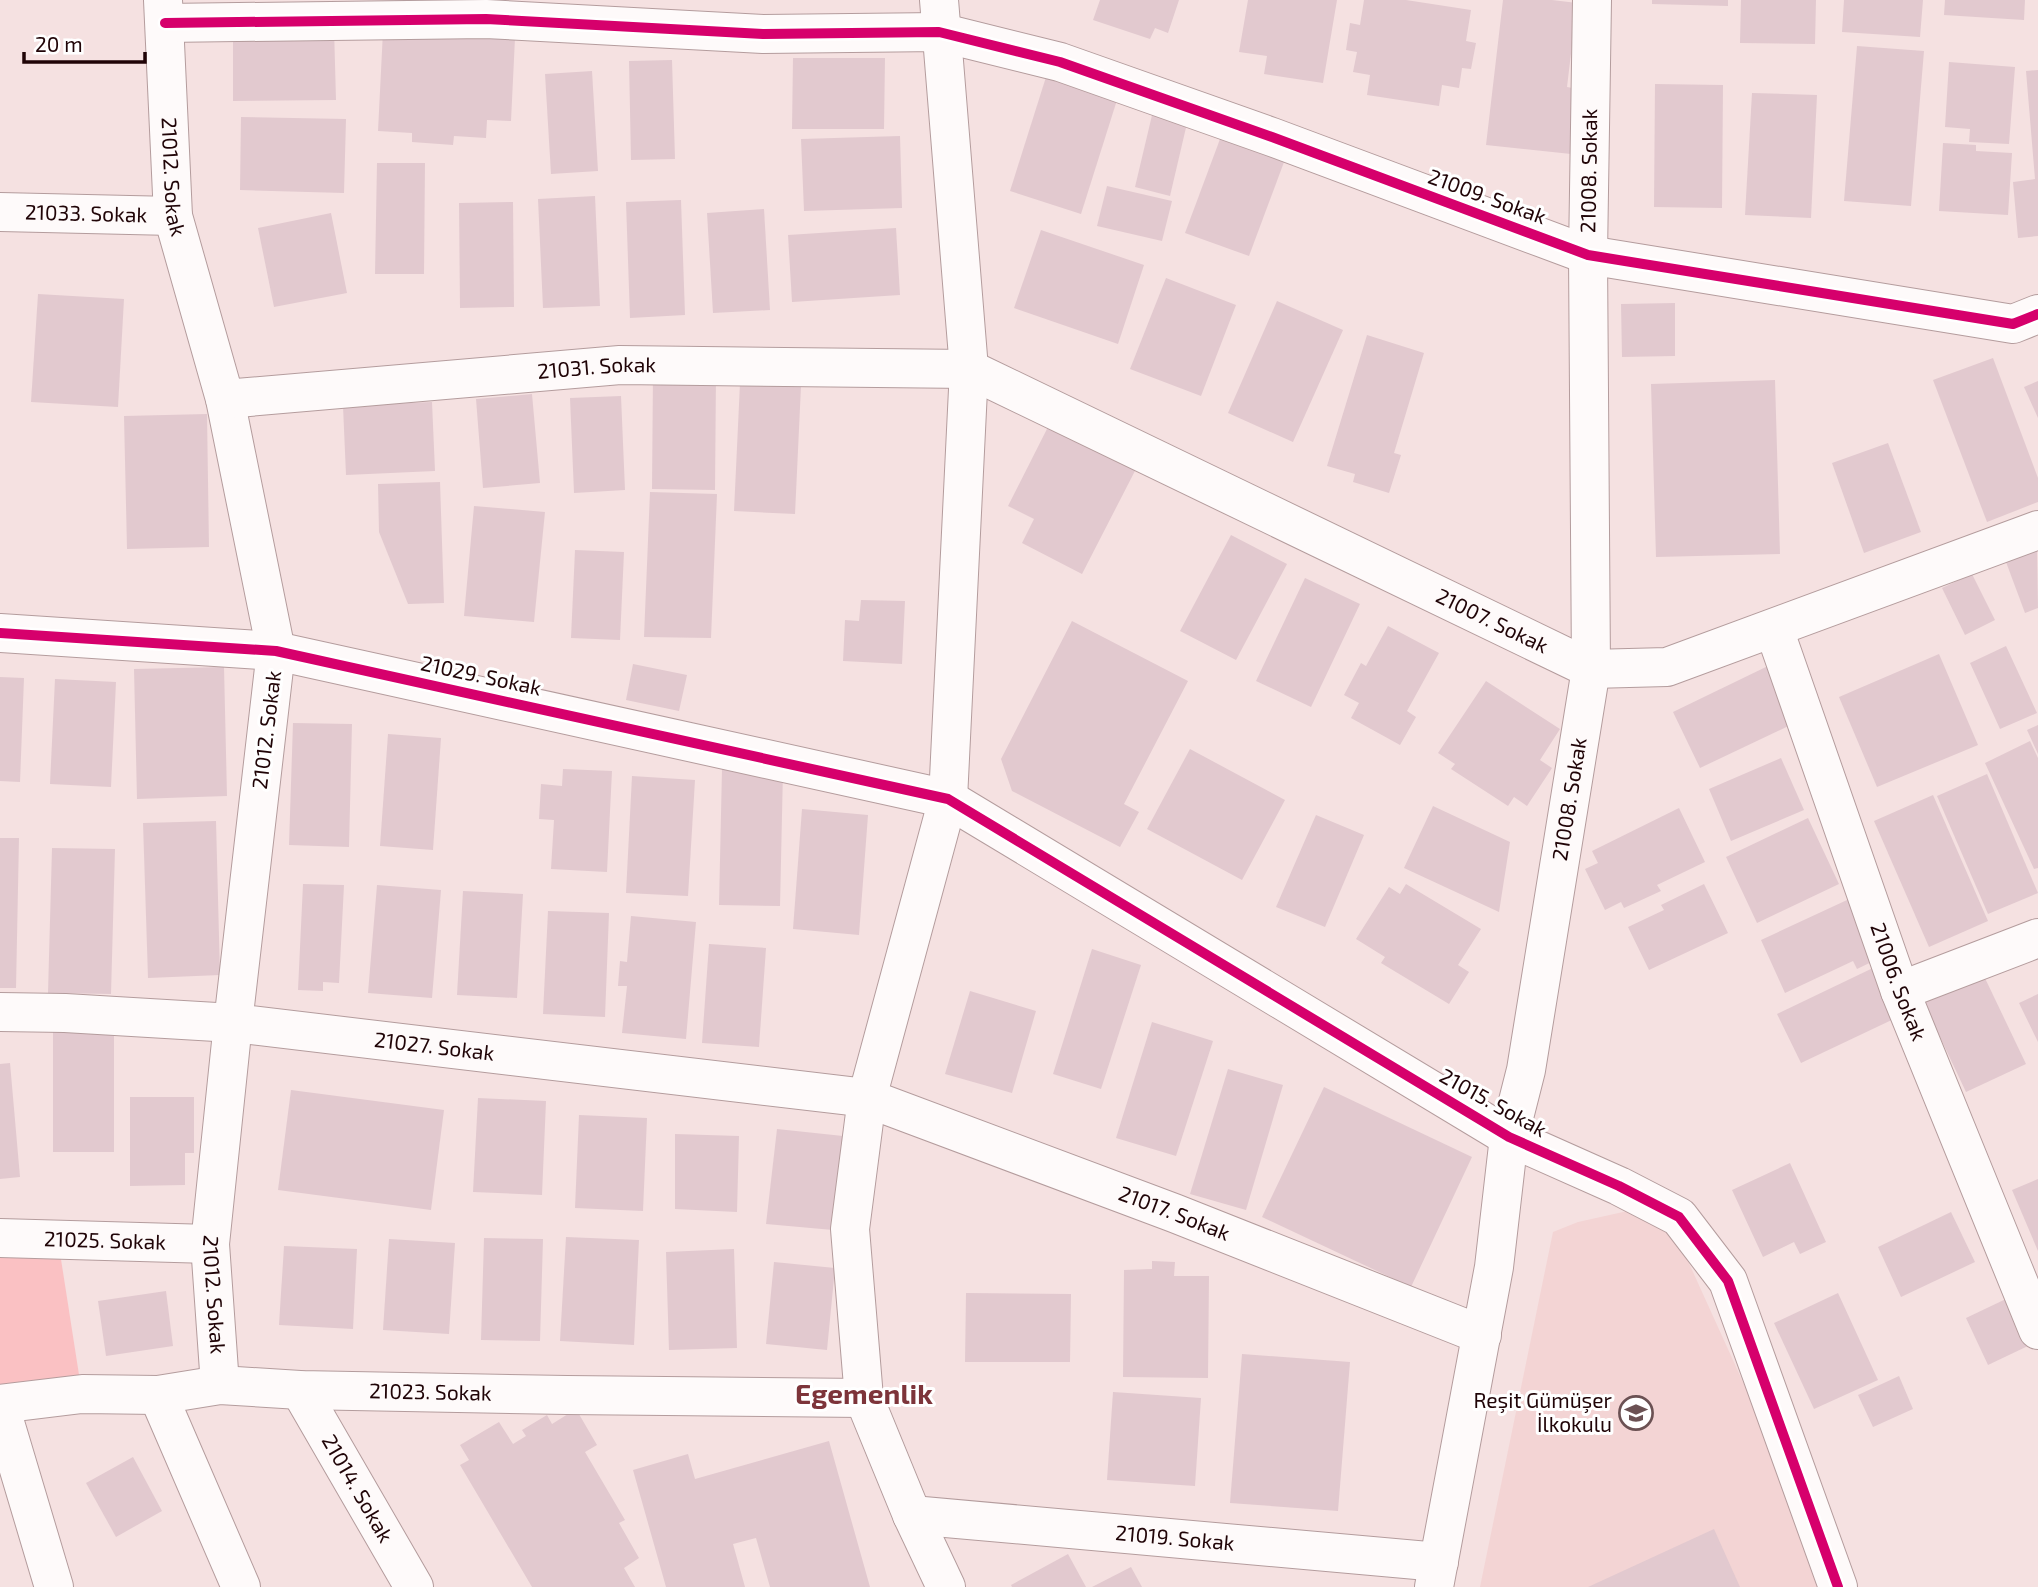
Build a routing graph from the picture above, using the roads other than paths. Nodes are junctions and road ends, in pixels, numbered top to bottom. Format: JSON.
{"nodes":[{"id":1,"x":1592,"y":0,"type":"edge"},
{"id":2,"x":164,"y":11,"type":"edge"},
{"id":3,"x":533,"y":11,"type":"edge"},
{"id":4,"x":939,"y":16,"type":"edge"},
{"id":5,"x":0,"y":212,"type":"edge"},
{"id":6,"x":173,"y":216,"type":"junction"},
{"id":7,"x":1588,"y":254,"type":"junction"},
{"id":8,"x":2038,"y":314,"type":"edge"},
{"id":9,"x":969,"y":369,"type":"junction"},
{"id":10,"x":225,"y":400,"type":"junction"},
{"id":11,"x":2038,"y":530,"type":"edge"},
{"id":12,"x":1774,"y":629,"type":"junction"},
{"id":13,"x":0,"y":633,"type":"edge"},
{"id":14,"x":276,"y":651,"type":"junction"},
{"id":15,"x":1591,"y":669,"type":"junction"},
{"id":16,"x":948,"y":799,"type":"junction"},
{"id":17,"x":2038,"y":938,"type":"edge"},
{"id":18,"x":1900,"y":991,"type":"junction"},
{"id":19,"x":0,"y":1012,"type":"edge"},
{"id":20,"x":233,"y":1023,"type":"junction"},
{"id":21,"x":867,"y":1098,"type":"junction"},
{"id":22,"x":1509,"y":1137,"type":"junction"},
{"id":23,"x":0,"y":1238,"type":"edge"},
{"id":24,"x":210,"y":1244,"type":"junction"},
{"id":25,"x":2038,"y":1330,"type":"edge"},
{"id":26,"x":1482,"y":1335,"type":"junction"},
{"id":27,"x":220,"y":1385,"type":"junction"},
{"id":28,"x":300,"y":1390,"type":"junction"},
{"id":29,"x":158,"y":1395,"type":"junction"},
{"id":30,"x":864,"y":1398,"type":"junction"},
{"id":31,"x":0,"y":1405,"type":"edge"},
{"id":32,"x":912,"y":1515,"type":"junction"},
{"id":33,"x":1437,"y":1575,"type":"edge"},
{"id":34,"x":54,"y":1587,"type":"edge"},
{"id":35,"x":241,"y":1587,"type":"edge"},
{"id":36,"x":414,"y":1587,"type":"edge"},
{"id":37,"x":946,"y":1587,"type":"edge"},
{"id":38,"x":1838,"y":1587,"type":"edge"}],
"edges":[{"from":1,"to":7,"type":"street","name":"21008. Sokak"},
{"from":2,"to":3,"type":"street","name":"21009. Sokak"},
{"from":2,"to":6,"type":"street","name":"21012. Sokak"},
{"from":3,"to":4,"type":"street","name":"21009. Sokak"},
{"from":4,"to":7,"type":"street","name":"21009. Sokak"},
{"from":4,"to":9,"type":"street"},
{"from":5,"to":6,"type":"street","name":"21033. Sokak"},
{"from":6,"to":10,"type":"street","name":"21012. Sokak"},
{"from":7,"to":8,"type":"street","name":"21009. Sokak"},
{"from":7,"to":15,"type":"street","name":"21008. Sokak"},
{"from":9,"to":10,"type":"street","name":"21031. Sokak"},
{"from":9,"to":15,"type":"street","name":"21007. Sokak"},
{"from":9,"to":16,"type":"street"},
{"from":10,"to":14,"type":"street","name":"21012. Sokak"},
{"from":11,"to":12,"type":"street","name":"21007. Sokak"},
{"from":12,"to":15,"type":"street","name":"21007. Sokak"},
{"from":12,"to":18,"type":"street","name":"21006. Sokak"},
{"from":13,"to":14,"type":"street","name":"21029. Sokak"},
{"from":14,"to":16,"type":"street","name":"21029. Sokak"},
{"from":14,"to":20,"type":"street","name":"21012. Sokak"},
{"from":15,"to":22,"type":"street","name":"21008. Sokak"},
{"from":16,"to":21,"type":"street"},
{"from":16,"to":22,"type":"street","name":"21015. Sokak"},
{"from":17,"to":18,"type":"street"},
{"from":18,"to":25,"type":"street","name":"21006. Sokak"},
{"from":19,"to":20,"type":"street","name":"21027. Sokak"},
{"from":20,"to":21,"type":"street","name":"21027. Sokak"},
{"from":20,"to":24,"type":"street","name":"21012. Sokak"},
{"from":21,"to":26,"type":"street","name":"21017. Sokak"},
{"from":21,"to":30,"type":"street"},
{"from":22,"to":26,"type":"street","name":"21008. Sokak"},
{"from":22,"to":38,"type":"street","name":"21015. Sokak"},
{"from":23,"to":24,"type":"street","name":"21025. Sokak"},
{"from":24,"to":27,"type":"street","name":"21012. Sokak"},
{"from":26,"to":33,"type":"street","name":"21008. Sokak"},
{"from":27,"to":28,"type":"street","name":"21023. Sokak"},
{"from":27,"to":29,"type":"street","name":"21023. Sokak"},
{"from":28,"to":30,"type":"street","name":"21023. Sokak"},
{"from":28,"to":36,"type":"street","name":"21014. Sokak"},
{"from":29,"to":31,"type":"street","name":"21023. Sokak"},
{"from":29,"to":35,"type":"street"},
{"from":30,"to":32,"type":"street"},
{"from":31,"to":34,"type":"street"},
{"from":32,"to":33,"type":"street","name":"21019. Sokak"},
{"from":32,"to":37,"type":"street"}]}
